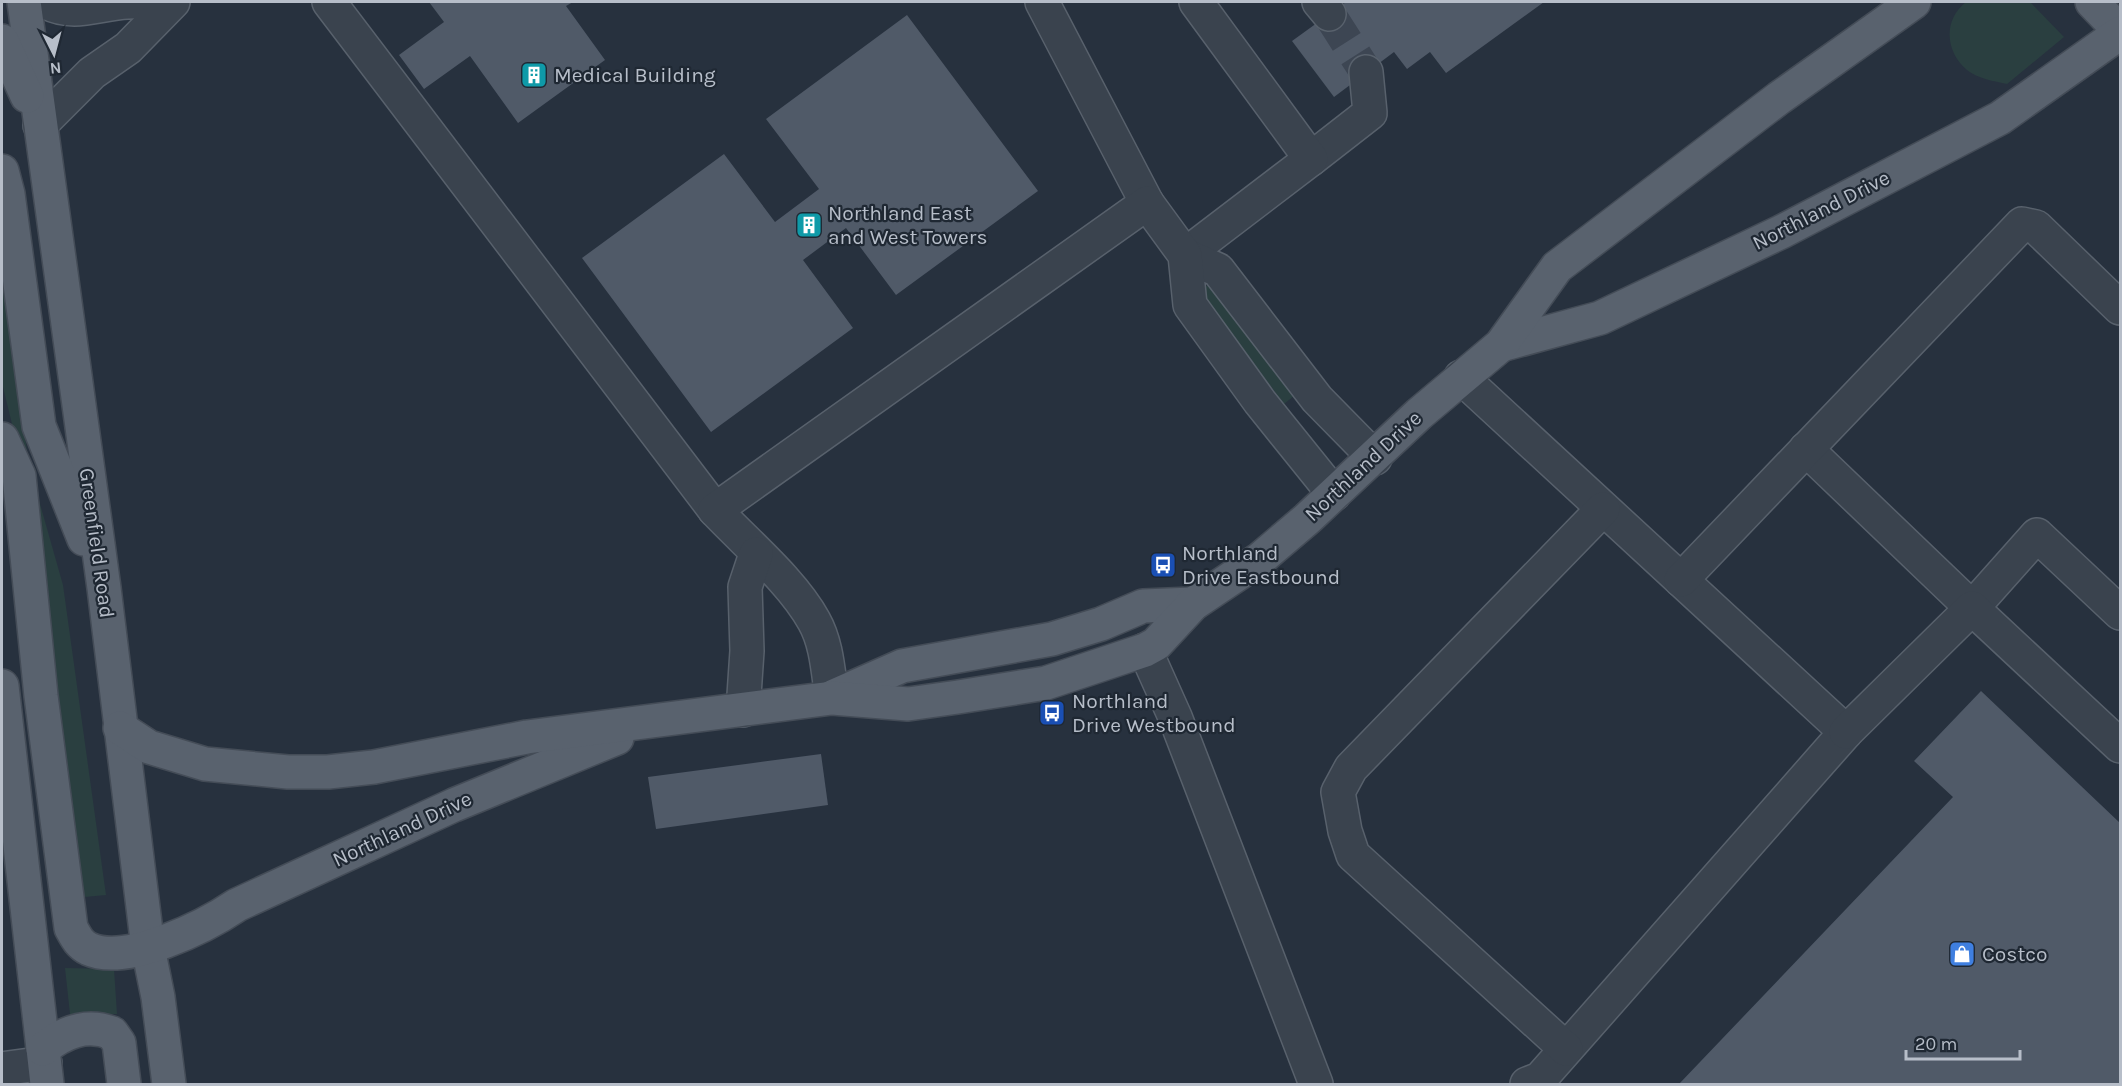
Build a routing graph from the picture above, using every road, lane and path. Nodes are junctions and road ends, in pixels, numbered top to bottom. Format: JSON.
{"nodes":[{"id":1,"x":24,"y":2,"type":"edge"},
{"id":2,"x":46,"y":2,"type":"edge"},
{"id":3,"x":172,"y":2,"type":"edge"},
{"id":4,"x":329,"y":2,"type":"edge"},
{"id":5,"x":1042,"y":2,"type":"edge"},
{"id":6,"x":1196,"y":2,"type":"edge"},
{"id":7,"x":1914,"y":2,"type":"edge"},
{"id":8,"x":2092,"y":2,"type":"edge"},
{"id":9,"x":2121,"y":32,"type":"edge"},
{"id":10,"x":2,"y":41,"type":"edge"},
{"id":11,"x":1366,"y":72,"type":"tunnel mouth"},
{"id":12,"x":40,"y":125,"type":"junction"},
{"id":13,"x":1311,"y":159,"type":"junction"},
{"id":14,"x":2,"y":171,"type":"edge"},
{"id":15,"x":1147,"y":203,"type":"junction"},
{"id":16,"x":1185,"y":255,"type":"junction"},
{"id":17,"x":2121,"y":308,"type":"edge"},
{"id":18,"x":1501,"y":345,"type":"junction"},
{"id":19,"x":1461,"y":377,"type":"junction"},
{"id":20,"x":2,"y":439,"type":"edge"},
{"id":21,"x":1806,"y":449,"type":"junction"},
{"id":22,"x":1375,"y":458,"type":"junction"},
{"id":23,"x":1334,"y":494,"type":"junction"},
{"id":24,"x":1603,"y":509,"type":"junction"},
{"id":25,"x":715,"y":510,"type":"junction"},
{"id":26,"x":756,"y":554,"type":"junction"},
{"id":27,"x":1681,"y":580,"type":"junction"},
{"id":28,"x":104,"y":588,"type":"junction"},
{"id":29,"x":1192,"y":604,"type":"junction"},
{"id":30,"x":1972,"y":608,"type":"junction"},
{"id":31,"x":2121,"y":613,"type":"edge"},
{"id":32,"x":1145,"y":650,"type":"junction"},
{"id":33,"x":2,"y":694,"type":"edge"},
{"id":34,"x":832,"y":698,"type":"junction"},
{"id":35,"x":743,"y":710,"type":"junction"},
{"id":36,"x":661,"y":721,"type":"junction"},
{"id":37,"x":120,"y":728,"type":"junction"},
{"id":38,"x":1846,"y":732,"type":"junction"},
{"id":39,"x":2121,"y":746,"type":"edge"},
{"id":40,"x":8,"y":798,"type":"edge"},
{"id":41,"x":148,"y":948,"type":"junction"},
{"id":42,"x":1566,"y":1049,"type":"junction"},
{"id":43,"x":45,"y":1066,"type":"edge"},
{"id":44,"x":2,"y":1069,"type":"edge"},
{"id":45,"x":124,"y":1084,"type":"edge"},
{"id":46,"x":169,"y":1084,"type":"edge"},
{"id":47,"x":1316,"y":1084,"type":"edge"},
{"id":48,"x":1527,"y":1084,"type":"edge"}],
"edges":[{"from":1,"to":12,"type":"main road","name":"Greenfield Road"},
{"from":2,"to":3,"type":"lane"},
{"from":3,"to":12,"type":"lane"},
{"from":4,"to":25,"type":"lane"},
{"from":5,"to":15,"type":"lane"},
{"from":6,"to":13,"type":"lane"},
{"from":7,"to":18,"type":"main road","name":"Northland Drive"},
{"from":8,"to":9,"type":"main road"},
{"from":9,"to":18,"type":"main road","name":"Northland Drive"},
{"from":10,"to":12,"type":"main road"},
{"from":11,"to":13,"type":"lane"},
{"from":12,"to":28,"type":"main road","name":"Greenfield Road"},
{"from":13,"to":16,"type":"lane"},
{"from":14,"to":28,"type":"main road"},
{"from":15,"to":16,"type":"lane"},
{"from":15,"to":25,"type":"lane"},
{"from":16,"to":22,"type":"lane"},
{"from":16,"to":23,"type":"lane"},
{"from":17,"to":21,"type":"lane"},
{"from":18,"to":19,"type":"main road","name":"Northland Drive"},
{"from":19,"to":22,"type":"main road","name":"Northland Drive"},
{"from":19,"to":24,"type":"lane"},
{"from":20,"to":41,"type":"main road","name":"Northland Drive"},
{"from":21,"to":27,"type":"lane"},
{"from":21,"to":30,"type":"lane"},
{"from":22,"to":23,"type":"main road","name":"Northland Drive"},
{"from":23,"to":29,"type":"main road","name":"Northland Drive"},
{"from":24,"to":27,"type":"lane"},
{"from":24,"to":42,"type":"lane"},
{"from":25,"to":26,"type":"lane"},
{"from":26,"to":34,"type":"lane"},
{"from":26,"to":35,"type":"lane"},
{"from":27,"to":38,"type":"lane"},
{"from":28,"to":37,"type":"main road","name":"Greenfield Road"},
{"from":29,"to":32,"type":"main road","name":"Northland Drive"},
{"from":29,"to":34,"type":"main road","name":"Northland Drive"},
{"from":30,"to":31,"type":"lane"},
{"from":30,"to":38,"type":"lane"},
{"from":30,"to":39,"type":"lane"},
{"from":32,"to":34,"type":"main road","name":"Northland Drive"},
{"from":32,"to":47,"type":"lane"},
{"from":33,"to":40,"type":"main road"},
{"from":34,"to":35,"type":"main road","name":"Northland Drive"},
{"from":35,"to":36,"type":"main road","name":"Northland Drive"},
{"from":36,"to":37,"type":"main road","name":"Northland Drive"},
{"from":36,"to":41,"type":"main road","name":"Northland Drive"},
{"from":37,"to":41,"type":"main road","name":"Greenfield Road"},
{"from":38,"to":42,"type":"lane"},
{"from":40,"to":43,"type":"main road"},
{"from":41,"to":46,"type":"main road","name":"Greenfield Road"},
{"from":42,"to":48,"type":"lane"},
{"from":43,"to":44,"type":"lane"},
{"from":43,"to":45,"type":"main road"}]}
